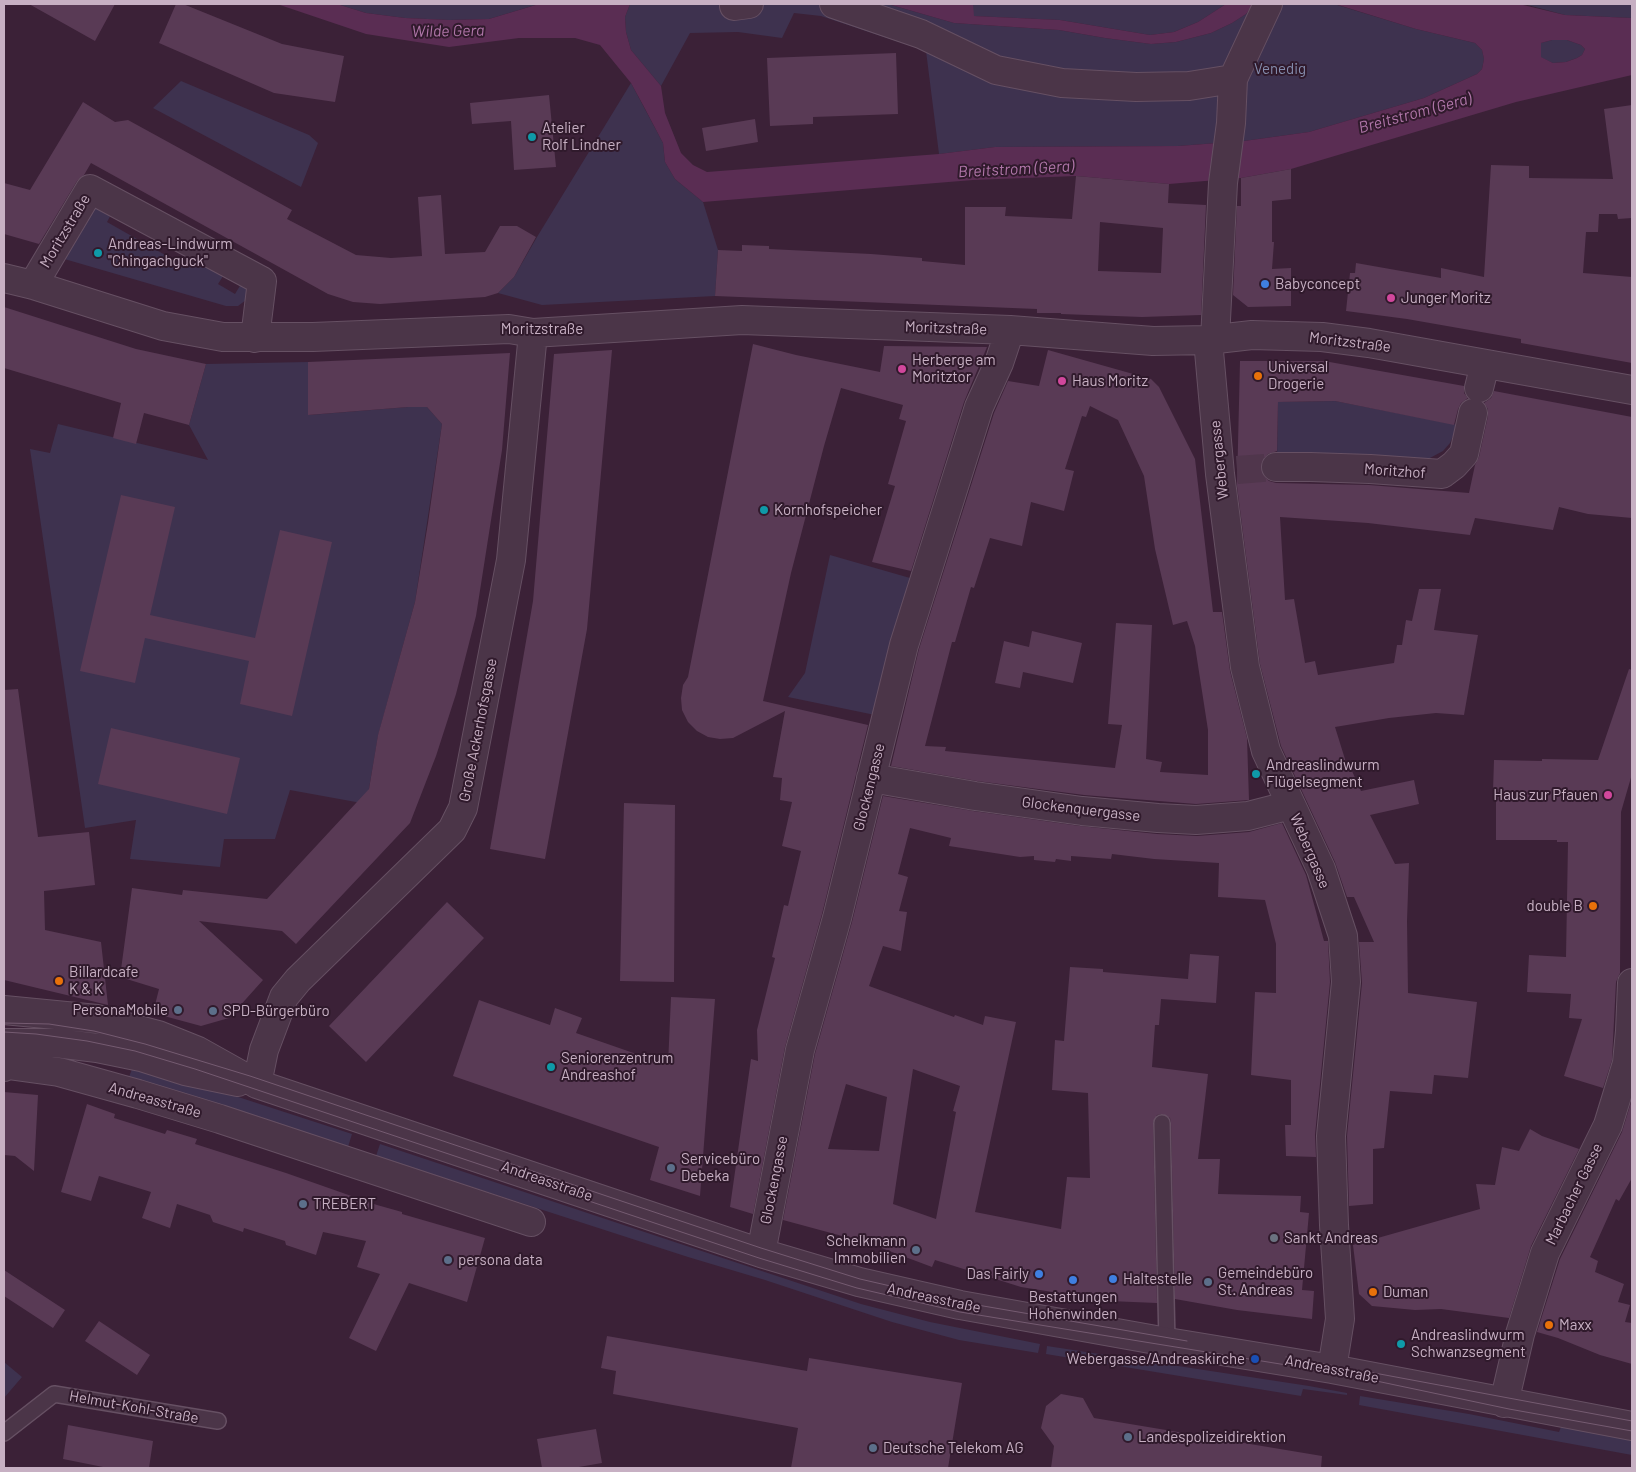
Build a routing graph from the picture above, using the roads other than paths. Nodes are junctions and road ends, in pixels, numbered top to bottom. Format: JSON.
{"nodes":[{"id":1,"x":834,"y":4,"type":"edge"},
{"id":2,"x":1268,"y":4,"type":"edge"},
{"id":3,"x":1233,"y":79,"type":"junction"},
{"id":4,"x":4,"y":278,"type":"edge"},
{"id":5,"x":33,"y":285,"type":"junction"},
{"id":6,"x":1010,"y":330,"type":"junction"},
{"id":7,"x":533,"y":333,"type":"junction"},
{"id":8,"x":255,"y":338,"type":"junction"},
{"id":9,"x":1212,"y":339,"type":"junction"},
{"id":10,"x":1479,"y":389,"type":"junction"},
{"id":11,"x":1632,"y":390,"type":"edge"},
{"id":12,"x":1276,"y":468,"type":"tunnel mouth"},
{"id":13,"x":871,"y":778,"type":"junction"},
{"id":14,"x":1291,"y":805,"type":"junction"},
{"id":15,"x":1632,"y":983,"type":"edge"},
{"id":16,"x":4,"y":1010,"type":"edge"},
{"id":17,"x":4,"y":1043,"type":"edge"},
{"id":18,"x":4,"y":1066,"type":"edge"},
{"id":19,"x":257,"y":1084,"type":"junction"},
{"id":20,"x":1162,"y":1123,"type":"dead end"},
{"id":21,"x":531,"y":1222,"type":"dead end"},
{"id":22,"x":761,"y":1252,"type":"junction"},
{"id":23,"x":1167,"y":1342,"type":"junction"},
{"id":24,"x":1332,"y":1368,"type":"junction"},
{"id":25,"x":1504,"y":1403,"type":"junction"},
{"id":26,"x":218,"y":1421,"type":"dead end"},
{"id":27,"x":1632,"y":1426,"type":"edge"},
{"id":28,"x":4,"y":1433,"type":"edge"}],
"edges":[{"from":1,"to":3,"type":"street"},
{"from":2,"to":3,"type":"street"},
{"from":3,"to":9,"type":"street"},
{"from":4,"to":5,"type":"street","name":"Moritzstraße"},
{"from":5,"to":8,"type":"street","name":"Moritzstraße"},
{"from":5,"to":8,"type":"street","name":"Moritzstraße"},
{"from":6,"to":7,"type":"street","name":"Moritzstraße"},
{"from":6,"to":9,"type":"street","name":"Moritzstraße"},
{"from":6,"to":13,"type":"street","name":"Glockengasse"},
{"from":7,"to":8,"type":"street","name":"Moritzstraße"},
{"from":7,"to":19,"type":"street","name":"Große Ackerhofsgasse"},
{"from":9,"to":10,"type":"street","name":"Moritzstraße"},
{"from":9,"to":14,"type":"street","name":"Webergasse"},
{"from":10,"to":11,"type":"street","name":"Moritzstraße"},
{"from":10,"to":12,"type":"street","name":"Moritzhof"},
{"from":13,"to":14,"type":"street","name":"Glockenquergasse"},
{"from":13,"to":22,"type":"street","name":"Glockengasse"},
{"from":14,"to":24,"type":"street","name":"Webergasse"},
{"from":15,"to":25,"type":"street","name":"Marbacher Gasse"},
{"from":16,"to":19,"type":"street","name":"Andreasstraße"},
{"from":17,"to":19,"type":"street","name":"Andreasstraße"},
{"from":18,"to":21,"type":"street","name":"Andreasstraße"},
{"from":19,"to":22,"type":"street","name":"Andreasstraße"},
{"from":20,"to":23,"type":"lane"},
{"from":22,"to":23,"type":"street","name":"Andreasstraße"},
{"from":23,"to":24,"type":"street","name":"Andreasstraße"},
{"from":24,"to":25,"type":"street","name":"Andreasstraße"},
{"from":25,"to":27,"type":"street","name":"Andreasstraße"},
{"from":26,"to":28,"type":"lane","name":"Helmut-Kohl-Straße"}]}
